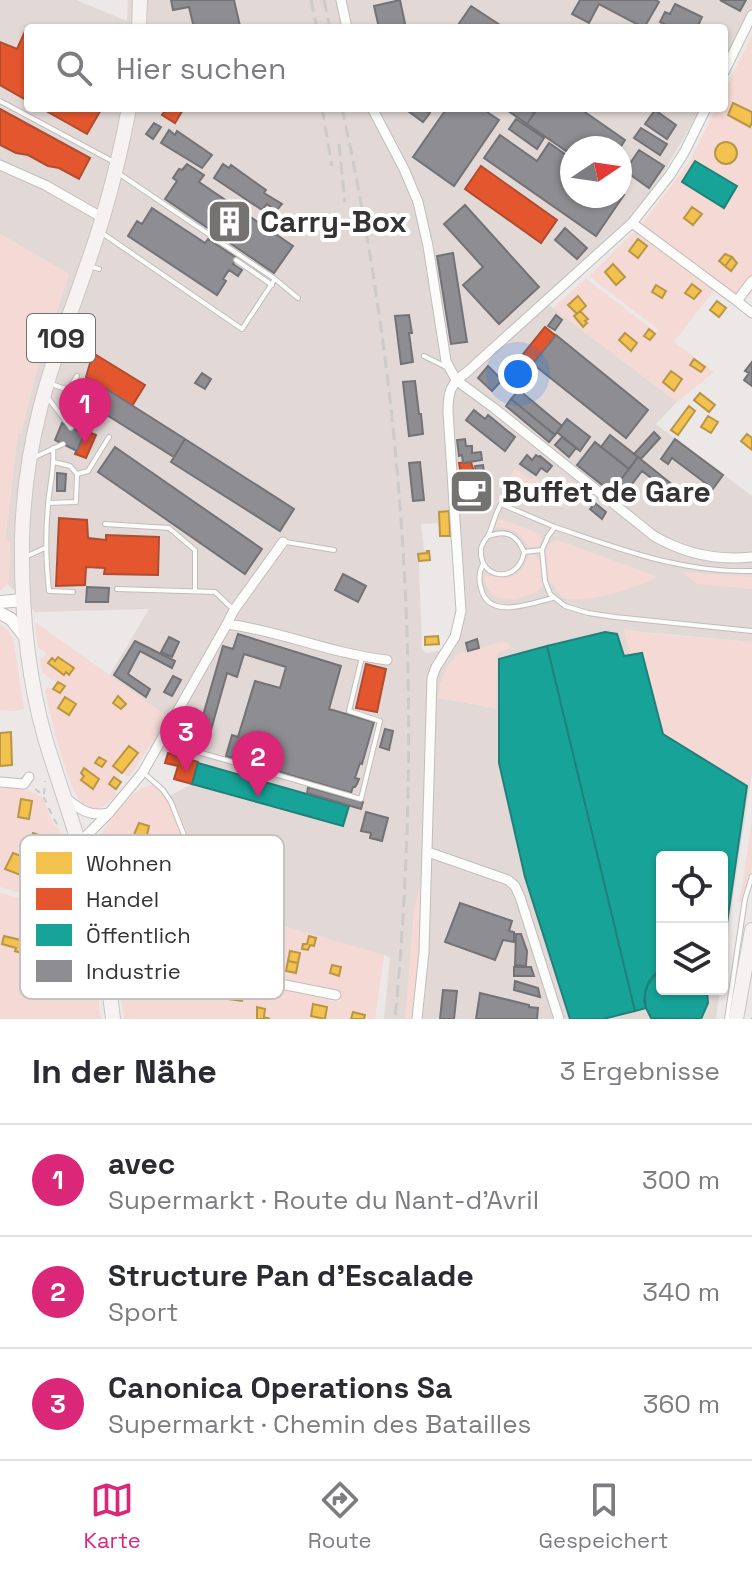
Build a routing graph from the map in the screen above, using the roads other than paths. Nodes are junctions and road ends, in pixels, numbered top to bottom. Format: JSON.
{"nodes":[{"id":1,"x":140,"y":0,"type":"edge"},
{"id":2,"x":344,"y":1,"type":"edge"},
{"id":3,"x":752,"y":15,"type":"edge"},
{"id":4,"x":139,"y":24,"type":"edge"},
{"id":5,"x":347,"y":24,"type":"edge"},
{"id":6,"x":728,"y":64,"type":"edge"},
{"id":7,"x":0,"y":101,"type":"edge"},
{"id":8,"x":128,"y":112,"type":"edge"},
{"id":9,"x":374,"y":112,"type":"edge"},
{"id":10,"x":704,"y":112,"type":"edge"},
{"id":11,"x":0,"y":165,"type":"edge"},
{"id":12,"x":117,"y":168,"type":"junction"},
{"id":13,"x":632,"y":223,"type":"junction"},
{"id":14,"x":101,"y":224,"type":"junction"},
{"id":15,"x":236,"y":260,"type":"dead end"},
{"id":16,"x":752,"y":281,"type":"edge"},
{"id":17,"x":273,"y":282,"type":"junction"},
{"id":18,"x":298,"y":298,"type":"dead end"},
{"id":19,"x":737,"y":301,"type":"junction"},
{"id":20,"x":752,"y":313,"type":"edge"},
{"id":21,"x":424,"y":356,"type":"dead end"},
{"id":22,"x":448,"y":368,"type":"junction"},
{"id":23,"x":77,"y":376,"type":"dead end"},
{"id":24,"x":456,"y":380,"type":"junction"},
{"id":25,"x":45,"y":388,"type":"junction"},
{"id":26,"x":71,"y":428,"type":"dead end"},
{"id":27,"x":109,"y":437,"type":"dead end"},
{"id":28,"x":63,"y":444,"type":"dead end"},
{"id":29,"x":53,"y":448,"type":"junction"},
{"id":30,"x":29,"y":460,"type":"junction"},
{"id":31,"x":54,"y":462,"type":"junction"},
{"id":32,"x":77,"y":474,"type":"junction"},
{"id":33,"x":48,"y":503,"type":"junction"},
{"id":34,"x":105,"y":524,"type":"dead end"},
{"id":35,"x":555,"y":527,"type":"junction"},
{"id":36,"x":489,"y":536,"type":"junction"},
{"id":37,"x":283,"y":542,"type":"joint"},
{"id":38,"x":45,"y":548,"type":"junction"},
{"id":39,"x":334,"y":550,"type":"dead end"},
{"id":40,"x":542,"y":550,"type":"junction"},
{"id":41,"x":524,"y":552,"type":"junction"},
{"id":42,"x":752,"y":557,"type":"edge"},
{"id":43,"x":22,"y":558,"type":"junction"},
{"id":44,"x":483,"y":564,"type":"junction"},
{"id":45,"x":752,"y":571,"type":"edge"},
{"id":46,"x":117,"y":589,"type":"dead end"},
{"id":47,"x":195,"y":591,"type":"junction"},
{"id":48,"x":73,"y":592,"type":"dead end"},
{"id":49,"x":553,"y":598,"type":"junction"},
{"id":50,"x":23,"y":600,"type":"junction"},
{"id":51,"x":0,"y":602,"type":"edge"},
{"id":52,"x":234,"y":610,"type":"junction"},
{"id":53,"x":0,"y":613,"type":"edge"},
{"id":54,"x":227,"y":624,"type":"junction"},
{"id":55,"x":752,"y":631,"type":"edge"},
{"id":56,"x":26,"y":639,"type":"junction"},
{"id":57,"x":362,"y":657,"type":"junction"},
{"id":58,"x":387,"y":660,"type":"dead end"},
{"id":59,"x":161,"y":740,"type":"junction"},
{"id":60,"x":143,"y":772,"type":"junction"},
{"id":61,"x":26,"y":780,"type":"road end"},
{"id":62,"x":0,"y":782,"type":"edge"},
{"id":63,"x":65,"y":798,"type":"junction"},
{"id":64,"x":109,"y":813,"type":"junction"},
{"id":65,"x":77,"y":835,"type":"edge"},
{"id":66,"x":87,"y":835,"type":"edge"},
{"id":67,"x":184,"y":835,"type":"edge"},
{"id":68,"x":428,"y":852,"type":"junction"},
{"id":69,"x":752,"y":876,"type":"edge"},
{"id":70,"x":752,"y":930,"type":"edge"},
{"id":71,"x":284,"y":985,"type":"edge"},
{"id":72,"x":336,"y":995,"type":"dead end"},
{"id":73,"x":110,"y":999,"type":"edge"},
{"id":74,"x":113,"y":1019,"type":"edge"},
{"id":75,"x":417,"y":1019,"type":"edge"},
{"id":76,"x":559,"y":1019,"type":"edge"},
{"id":77,"x":727,"y":1019,"type":"edge"},
{"id":78,"x":736,"y":1019,"type":"edge"}],
"edges":[{"from":1,"to":4,"type":"main road"},
{"from":2,"to":5,"type":"street"},
{"from":3,"to":6,"type":"street"},
{"from":7,"to":12,"type":"lane"},
{"from":8,"to":12,"type":"main road","number":"109"},
{"from":9,"to":22,"type":"street"},
{"from":10,"to":13,"type":"street"},
{"from":11,"to":14,"type":"street"},
{"from":12,"to":14,"type":"main road","number":"109"},
{"from":12,"to":17,"type":"lane"},
{"from":13,"to":19,"type":"street"},
{"from":13,"to":24,"type":"street"},
{"from":14,"to":17,"type":"lane"},
{"from":14,"to":25,"type":"main road","number":"109"},
{"from":15,"to":17,"type":"lane"},
{"from":16,"to":19,"type":"street"},
{"from":17,"to":18,"type":"lane"},
{"from":19,"to":20,"type":"street"},
{"from":21,"to":22,"type":"lane"},
{"from":22,"to":24,"type":"street"},
{"from":23,"to":25,"type":"lane"},
{"from":24,"to":42,"type":"street"},
{"from":24,"to":68,"type":"street"},
{"from":25,"to":26,"type":"lane"},
{"from":25,"to":30,"type":"main road","number":"109"},
{"from":27,"to":32,"type":"lane"},
{"from":28,"to":29,"type":"lane"},
{"from":29,"to":30,"type":"lane"},
{"from":29,"to":31,"type":"lane"},
{"from":30,"to":43,"type":"main road","number":"109"},
{"from":31,"to":32,"type":"lane"},
{"from":31,"to":33,"type":"lane"},
{"from":32,"to":33,"type":"lane"},
{"from":33,"to":38,"type":"lane"},
{"from":34,"to":47,"type":"lane"},
{"from":35,"to":36,"type":"lane"},
{"from":35,"to":40,"type":"lane"},
{"from":35,"to":45,"type":"lane"},
{"from":36,"to":41,"type":"lane"},
{"from":36,"to":44,"type":"lane"},
{"from":37,"to":39,"type":"lane"},
{"from":37,"to":52,"type":"street"},
{"from":38,"to":43,"type":"lane"},
{"from":38,"to":48,"type":"lane"},
{"from":40,"to":41,"type":"lane"},
{"from":40,"to":49,"type":"lane"},
{"from":41,"to":44,"type":"lane"},
{"from":43,"to":50,"type":"main road","number":"109"},
{"from":44,"to":49,"type":"lane"},
{"from":46,"to":47,"type":"lane"},
{"from":47,"to":52,"type":"lane"},
{"from":49,"to":55,"type":"lane"},
{"from":50,"to":51,"type":"main road"},
{"from":50,"to":56,"type":"main road","number":"109"},
{"from":52,"to":54,"type":"street"},
{"from":53,"to":56,"type":"main road"},
{"from":54,"to":57,"type":"street"},
{"from":54,"to":59,"type":"street"},
{"from":56,"to":63,"type":"main road","number":"109"},
{"from":57,"to":58,"type":"street"},
{"from":57,"to":59,"type":"lane"},
{"from":59,"to":60,"type":"street"},
{"from":60,"to":64,"type":"street"},
{"from":60,"to":67,"type":"lane"},
{"from":61,"to":62,"type":"street"},
{"from":63,"to":64,"type":"street"},
{"from":63,"to":65,"type":"main road","number":"109"},
{"from":64,"to":66,"type":"street"},
{"from":68,"to":75,"type":"street"},
{"from":68,"to":76,"type":"street"},
{"from":69,"to":77,"type":"lane"},
{"from":70,"to":78,"type":"main road"},
{"from":71,"to":72,"type":"street"},
{"from":73,"to":74,"type":"main road","number":"109"}]}
